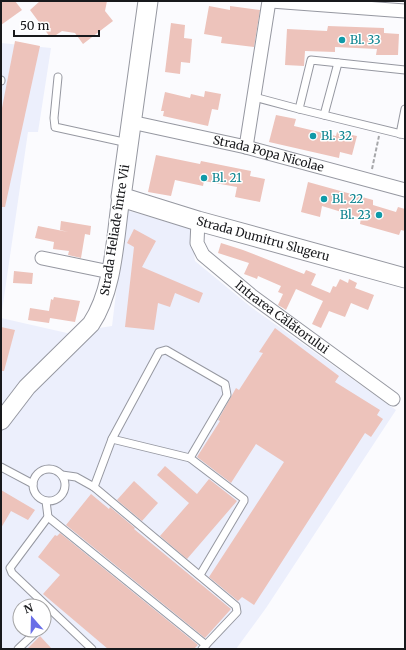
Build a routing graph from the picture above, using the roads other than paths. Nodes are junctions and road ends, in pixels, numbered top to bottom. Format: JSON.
{"nodes":[{"id":1,"x":148,"y":1,"type":"edge"},
{"id":2,"x":270,"y":1,"type":"edge"},
{"id":3,"x":405,"y":11,"type":"edge"},
{"id":4,"x":338,"y":63,"type":"junction"},
{"id":5,"x":405,"y":70,"type":"edge"},
{"id":6,"x":58,"y":77,"type":"dead end"},
{"id":7,"x":254,"y":97,"type":"junction"},
{"id":8,"x":299,"y":108,"type":"junction"},
{"id":9,"x":405,"y":109,"type":"edge"},
{"id":10,"x":324,"y":115,"type":"junction"},
{"id":11,"x":131,"y":122,"type":"junction"},
{"id":12,"x":403,"y":134,"type":"edge"},
{"id":13,"x":128,"y":143,"type":"junction"},
{"id":14,"x":246,"y":147,"type":"junction"},
{"id":15,"x":405,"y":190,"type":"edge"},
{"id":16,"x":121,"y":197,"type":"junction"},
{"id":17,"x":198,"y":221,"type":"junction"},
{"id":18,"x":42,"y":258,"type":"dead end"},
{"id":19,"x":110,"y":272,"type":"junction"},
{"id":20,"x":405,"y":278,"type":"edge"},
{"id":21,"x":393,"y":399,"type":"dead end"},
{"id":22,"x":1,"y":421,"type":"edge"},
{"id":23,"x":112,"y":439,"type":"junction"},
{"id":24,"x":190,"y":458,"type":"junction"},
{"id":25,"x":1,"y":467,"type":"edge"},
{"id":26,"x":62,"y":475,"type":"junction"},
{"id":27,"x":33,"y":484,"type":"junction"},
{"id":28,"x":94,"y":487,"type":"junction"},
{"id":29,"x":46,"y":501,"type":"junction"},
{"id":30,"x":48,"y":517,"type":"junction"},
{"id":31,"x":200,"y":575,"type":"junction"},
{"id":32,"x":29,"y":638,"type":"edge"},
{"id":33,"x":204,"y":647,"type":"edge"},
{"id":34,"x":18,"y":649,"type":"edge"},
{"id":35,"x":92,"y":649,"type":"edge"}],
"edges":[{"from":1,"to":11,"type":"main road","name":"Strada Heliade între Vii"},
{"from":2,"to":3,"type":"street"},
{"from":2,"to":7,"type":"street"},
{"from":4,"to":5,"type":"lane"},
{"from":4,"to":8,"type":"lane"},
{"from":4,"to":10,"type":"lane"},
{"from":6,"to":13,"type":"lane"},
{"from":7,"to":8,"type":"lane"},
{"from":7,"to":14,"type":"street"},
{"from":8,"to":10,"type":"lane"},
{"from":9,"to":12,"type":"lane"},
{"from":10,"to":12,"type":"lane"},
{"from":11,"to":13,"type":"main road","name":"Strada Heliade între Vii"},
{"from":11,"to":14,"type":"street","name":"Strada Popa Nicolae"},
{"from":13,"to":16,"type":"main road","name":"Strada Heliade între Vii"},
{"from":14,"to":15,"type":"street","name":"Strada Popa Nicolae"},
{"from":16,"to":17,"type":"main road","name":"Strada Dumitru Slugeru"},
{"from":16,"to":19,"type":"street","name":"Strada Heliade între Vii"},
{"from":17,"to":20,"type":"main road","name":"Strada Dumitru Slugeru"},
{"from":17,"to":21,"type":"street","name":"Intrarea Călătorului"},
{"from":18,"to":19,"type":"street"},
{"from":19,"to":22,"type":"street","name":"Strada Heliade între Vii"},
{"from":23,"to":24,"type":"lane"},
{"from":23,"to":24,"type":"lane"},
{"from":23,"to":28,"type":"lane"},
{"from":24,"to":31,"type":"lane"},
{"from":25,"to":27,"type":"lane"},
{"from":26,"to":27,"type":"lane"},
{"from":26,"to":28,"type":"lane"},
{"from":26,"to":29,"type":"lane"},
{"from":27,"to":29,"type":"lane"},
{"from":28,"to":31,"type":"lane"},
{"from":29,"to":30,"type":"lane"},
{"from":30,"to":33,"type":"lane"},
{"from":30,"to":35,"type":"lane"},
{"from":31,"to":33,"type":"lane"},
{"from":32,"to":34,"type":"lane"}]}
